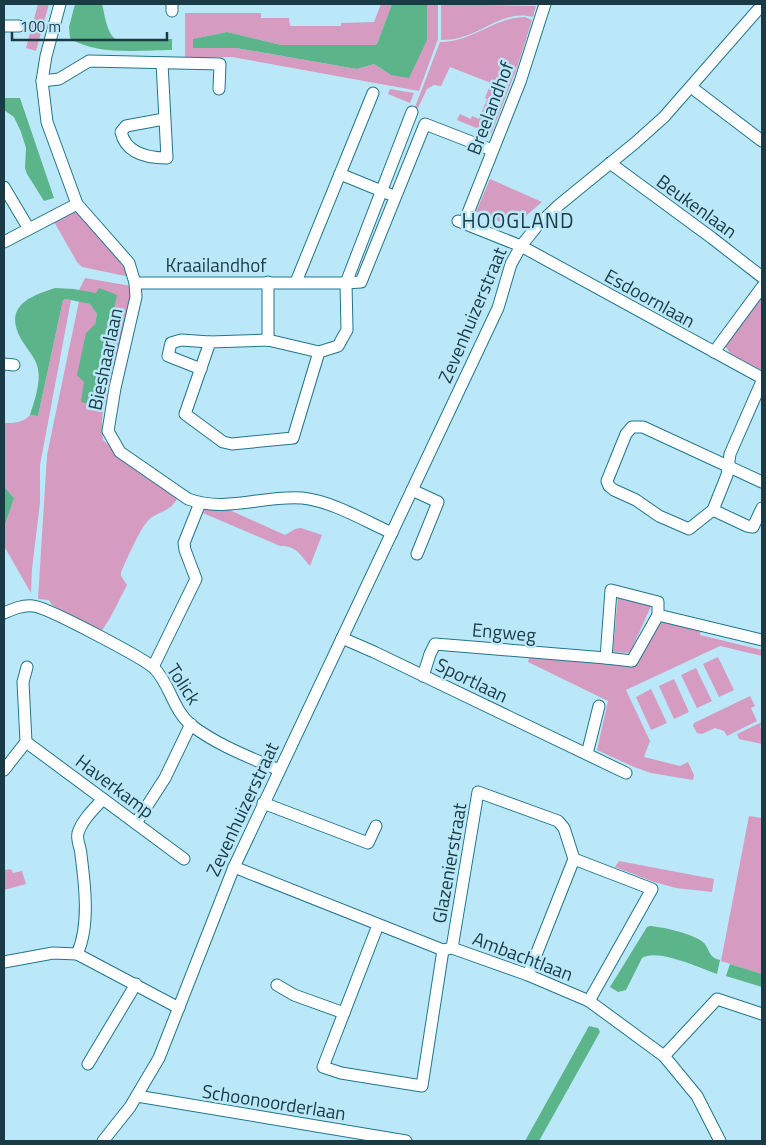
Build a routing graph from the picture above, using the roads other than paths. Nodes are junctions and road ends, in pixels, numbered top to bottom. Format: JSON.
{"nodes":[{"id":1,"x":60,"y":4,"type":"edge"},
{"id":2,"x":545,"y":4,"type":"edge"},
{"id":3,"x":762,"y":5,"type":"edge"},
{"id":4,"x":4,"y":26,"type":"edge"},
{"id":5,"x":19,"y":26,"type":"dead end"},
{"id":6,"x":162,"y":63,"type":"junction"},
{"id":7,"x":42,"y":81,"type":"junction"},
{"id":8,"x":690,"y":87,"type":"junction"},
{"id":9,"x":219,"y":89,"type":"dead end"},
{"id":10,"x":373,"y":93,"type":"dead end"},
{"id":11,"x":419,"y":117,"type":"junction"},
{"id":12,"x":164,"y":119,"type":"junction"},
{"id":13,"x":762,"y":142,"type":"edge"},
{"id":14,"x":492,"y":150,"type":"junction"},
{"id":15,"x":610,"y":164,"type":"junction"},
{"id":16,"x":340,"y":174,"type":"junction"},
{"id":17,"x":4,"y":187,"type":"edge"},
{"id":18,"x":382,"y":191,"type":"junction"},
{"id":19,"x":396,"y":197,"type":"junction"},
{"id":20,"x":77,"y":204,"type":"junction"},
{"id":21,"x":29,"y":229,"type":"junction"},
{"id":22,"x":4,"y":242,"type":"edge"},
{"id":23,"x":521,"y":246,"type":"junction"},
{"id":24,"x":762,"y":277,"type":"edge"},
{"id":25,"x":268,"y":282,"type":"junction"},
{"id":26,"x":296,"y":282,"type":"junction"},
{"id":27,"x":135,"y":283,"type":"junction"},
{"id":28,"x":346,"y":283,"type":"junction"},
{"id":29,"x":762,"y":288,"type":"edge"},
{"id":30,"x":268,"y":340,"type":"junction"},
{"id":31,"x":210,"y":342,"type":"junction"},
{"id":32,"x":319,"y":352,"type":"junction"},
{"id":33,"x":714,"y":352,"type":"junction"},
{"id":34,"x":201,"y":369,"type":"junction"},
{"id":35,"x":762,"y":380,"type":"edge"},
{"id":36,"x":728,"y":466,"type":"junction"},
{"id":37,"x":762,"y":482,"type":"edge"},
{"id":38,"x":412,"y":490,"type":"junction"},
{"id":39,"x":200,"y":503,"type":"junction"},
{"id":40,"x":713,"y":510,"type":"junction"},
{"id":41,"x":761,"y":514,"type":"edge"},
{"id":42,"x":392,"y":533,"type":"junction"},
{"id":43,"x":417,"y":554,"type":"dead end"},
{"id":44,"x":4,"y":613,"type":"edge"},
{"id":45,"x":658,"y":615,"type":"junction"},
{"id":46,"x":342,"y":638,"type":"junction"},
{"id":47,"x":762,"y":640,"type":"edge"},
{"id":48,"x":606,"y":658,"type":"junction"},
{"id":49,"x":27,"y":667,"type":"dead end"},
{"id":50,"x":153,"y":667,"type":"junction"},
{"id":51,"x":423,"y":676,"type":"junction"},
{"id":52,"x":600,"y":706,"type":"dead end"},
{"id":53,"x":191,"y":724,"type":"junction"},
{"id":54,"x":26,"y":742,"type":"junction"},
{"id":55,"x":587,"y":754,"type":"junction"},
{"id":56,"x":4,"y":770,"type":"edge"},
{"id":57,"x":279,"y":770,"type":"junction"},
{"id":58,"x":626,"y":773,"type":"dead end"},
{"id":59,"x":102,"y":799,"type":"junction"},
{"id":60,"x":264,"y":802,"type":"junction"},
{"id":61,"x":136,"y":823,"type":"junction"},
{"id":62,"x":376,"y":826,"type":"dead end"},
{"id":63,"x":184,"y":859,"type":"dead end"},
{"id":64,"x":574,"y":860,"type":"junction"},
{"id":65,"x":234,"y":867,"type":"junction"},
{"id":66,"x":378,"y":925,"type":"junction"},
{"id":67,"x":448,"y":949,"type":"junction"},
{"id":68,"x":77,"y":954,"type":"junction"},
{"id":69,"x":4,"y":962,"type":"edge"},
{"id":70,"x":528,"y":975,"type":"junction"},
{"id":71,"x":136,"y":984,"type":"junction"},
{"id":72,"x":277,"y":985,"type":"dead end"},
{"id":73,"x":589,"y":1001,"type":"junction"},
{"id":74,"x":179,"y":1008,"type":"junction"},
{"id":75,"x":344,"y":1013,"type":"junction"},
{"id":76,"x":762,"y":1014,"type":"edge"},
{"id":77,"x":664,"y":1056,"type":"junction"},
{"id":78,"x":88,"y":1064,"type":"dead end"},
{"id":79,"x":137,"y":1096,"type":"junction"},
{"id":80,"x":103,"y":1141,"type":"edge"},
{"id":81,"x":406,"y":1141,"type":"edge"},
{"id":82,"x":720,"y":1141,"type":"edge"}],
"edges":[{"from":1,"to":7,"type":"street","name":"Bieshaarlaan"},
{"from":2,"to":14,"type":"street","name":"Breelandhof"},
{"from":3,"to":8,"type":"street","name":"Zevenhuizerstraat"},
{"from":4,"to":5,"type":"street"},
{"from":6,"to":7,"type":"street"},
{"from":6,"to":9,"type":"street"},
{"from":6,"to":12,"type":"street"},
{"from":7,"to":20,"type":"street","name":"Bieshaarlaan"},
{"from":8,"to":13,"type":"street"},
{"from":8,"to":15,"type":"street","name":"Zevenhuizerstraat"},
{"from":10,"to":16,"type":"street"},
{"from":11,"to":14,"type":"street"},
{"from":11,"to":18,"type":"street"},
{"from":11,"to":19,"type":"street","name":"Kraailandhof"},
{"from":12,"to":12,"type":"street"},
{"from":14,"to":23,"type":"street","name":"Breelandhof"},
{"from":15,"to":23,"type":"street","name":"Zevenhuizerstraat"},
{"from":15,"to":24,"type":"street","name":"Beukenlaan"},
{"from":16,"to":18,"type":"street"},
{"from":16,"to":26,"type":"street"},
{"from":17,"to":21,"type":"street"},
{"from":18,"to":19,"type":"street"},
{"from":18,"to":28,"type":"street"},
{"from":19,"to":28,"type":"street","name":"Kraailandhof"},
{"from":20,"to":21,"type":"street"},
{"from":20,"to":27,"type":"street","name":"Bieshaarlaan"},
{"from":21,"to":22,"type":"street"},
{"from":23,"to":33,"type":"street","name":"Esdoornlaan"},
{"from":23,"to":38,"type":"street","name":"Zevenhuizerstraat"},
{"from":25,"to":26,"type":"street","name":"Kraailandhof"},
{"from":25,"to":27,"type":"street","name":"Kraailandhof"},
{"from":25,"to":30,"type":"street"},
{"from":26,"to":28,"type":"street","name":"Kraailandhof"},
{"from":27,"to":39,"type":"street","name":"Bieshaarlaan"},
{"from":28,"to":32,"type":"street"},
{"from":29,"to":33,"type":"street"},
{"from":30,"to":31,"type":"street"},
{"from":30,"to":32,"type":"street"},
{"from":31,"to":34,"type":"street"},
{"from":31,"to":34,"type":"street"},
{"from":32,"to":34,"type":"street"},
{"from":33,"to":35,"type":"street","name":"Esdoornlaan"},
{"from":35,"to":36,"type":"street"},
{"from":36,"to":37,"type":"street"},
{"from":36,"to":40,"type":"street"},
{"from":36,"to":40,"type":"street"},
{"from":38,"to":42,"type":"street","name":"Zevenhuizerstraat"},
{"from":38,"to":43,"type":"street"},
{"from":39,"to":42,"type":"street","name":"Bieshaarlaan"},
{"from":39,"to":50,"type":"street"},
{"from":40,"to":41,"type":"street"},
{"from":42,"to":46,"type":"street","name":"Zevenhuizerstraat"},
{"from":44,"to":50,"type":"street","name":"Tolick"},
{"from":45,"to":47,"type":"street"},
{"from":45,"to":48,"type":"street","name":"Engweg"},
{"from":45,"to":48,"type":"street"},
{"from":46,"to":51,"type":"street","name":"Sportlaan"},
{"from":46,"to":57,"type":"street","name":"Zevenhuizerstraat"},
{"from":48,"to":51,"type":"street","name":"Engweg"},
{"from":49,"to":54,"type":"street"},
{"from":50,"to":53,"type":"street","name":"Tolick"},
{"from":51,"to":55,"type":"street","name":"Sportlaan"},
{"from":52,"to":55,"type":"street"},
{"from":53,"to":57,"type":"street","name":"Tolick"},
{"from":53,"to":61,"type":"street"},
{"from":54,"to":56,"type":"street"},
{"from":54,"to":59,"type":"street","name":"Haverkamp"},
{"from":55,"to":58,"type":"street","name":"Sportlaan"},
{"from":57,"to":60,"type":"street","name":"Zevenhuizerstraat"},
{"from":59,"to":61,"type":"street","name":"Haverkamp"},
{"from":59,"to":68,"type":"street"},
{"from":60,"to":62,"type":"street"},
{"from":60,"to":65,"type":"street","name":"Zevenhuizerstraat"},
{"from":61,"to":63,"type":"street","name":"Haverkamp"},
{"from":64,"to":67,"type":"street","name":"Glazenierstraat"},
{"from":64,"to":70,"type":"street"},
{"from":64,"to":73,"type":"street"},
{"from":65,"to":66,"type":"street","name":"Ambachtlaan"},
{"from":65,"to":74,"type":"street","name":"Zevenhuizerstraat"},
{"from":66,"to":67,"type":"street","name":"Ambachtlaan"},
{"from":66,"to":75,"type":"street"},
{"from":67,"to":70,"type":"street","name":"Ambachtlaan"},
{"from":67,"to":75,"type":"street"},
{"from":68,"to":69,"type":"street"},
{"from":68,"to":71,"type":"street"},
{"from":70,"to":73,"type":"street","name":"Ambachtlaan"},
{"from":71,"to":74,"type":"street"},
{"from":71,"to":78,"type":"street"},
{"from":72,"to":75,"type":"street"},
{"from":73,"to":77,"type":"street","name":"Ambachtlaan"},
{"from":74,"to":79,"type":"street","name":"Zevenhuizerstraat"},
{"from":76,"to":77,"type":"street"},
{"from":77,"to":82,"type":"street","name":"Ambachtlaan"},
{"from":79,"to":80,"type":"street","name":"Zevenhuizerstraat"},
{"from":79,"to":81,"type":"street","name":"Schoonoorderlaan"}]}
